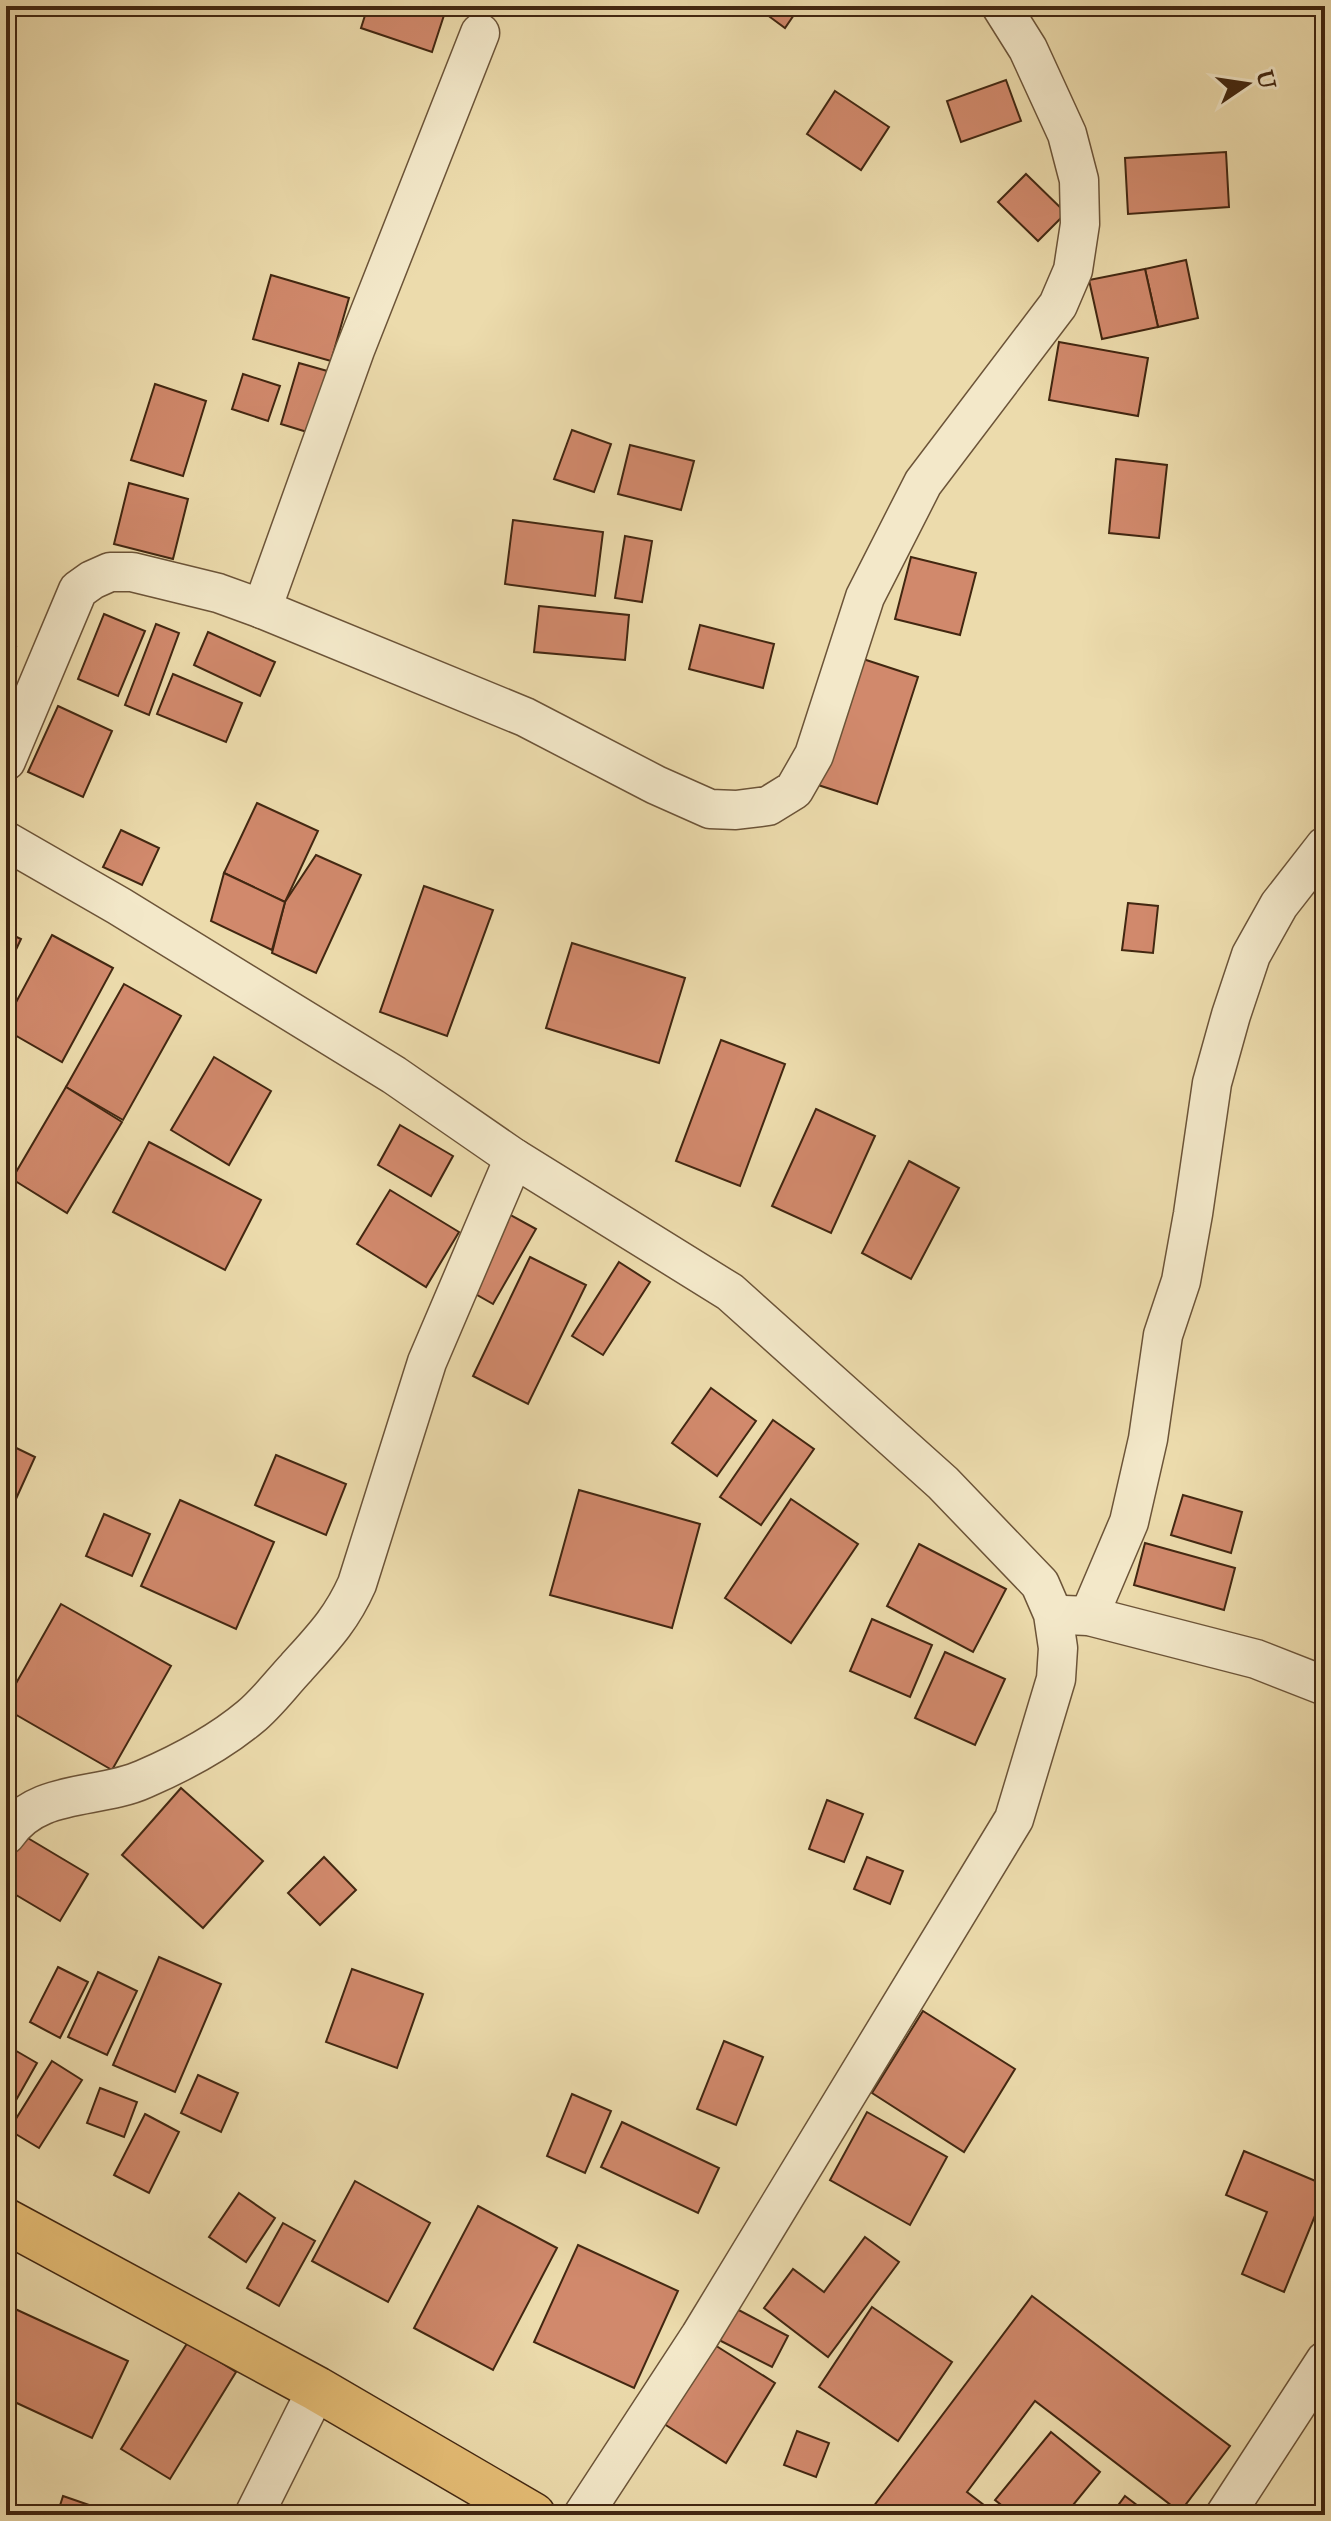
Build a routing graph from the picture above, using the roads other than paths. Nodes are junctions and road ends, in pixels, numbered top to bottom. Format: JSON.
{"nodes":[{"id":1,"x":1001,"y":6,"type":"edge"},
{"id":2,"x":480,"y":33,"type":"dead end"},
{"id":3,"x":262,"y":609,"type":"junction"},
{"id":4,"x":6,"y":761,"type":"edge"},
{"id":5,"x":6,"y":841,"type":"edge"},
{"id":6,"x":1325,"y":846,"type":"edge"},
{"id":7,"x":514,"y":1158,"type":"junction"},
{"id":8,"x":1071,"y":1615,"type":"junction"},
{"id":9,"x":1325,"y":1686,"type":"edge"},
{"id":10,"x":6,"y":1835,"type":"edge"},
{"id":11,"x":6,"y":2221,"type":"edge"},
{"id":12,"x":1325,"y":2361,"type":"edge"},
{"id":13,"x":317,"y":2389,"type":"junction"},
{"id":14,"x":254,"y":2515,"type":"edge"},
{"id":15,"x":533,"y":2515,"type":"edge"},
{"id":16,"x":583,"y":2515,"type":"edge"},
{"id":17,"x":1225,"y":2515,"type":"edge"}],
"edges":[{"from":1,"to":3,"type":"street"},
{"from":2,"to":3,"type":"street"},
{"from":3,"to":4,"type":"street"},
{"from":5,"to":7,"type":"street"},
{"from":6,"to":8,"type":"street"},
{"from":7,"to":8,"type":"street"},
{"from":7,"to":10,"type":"street"},
{"from":8,"to":9,"type":"street"},
{"from":8,"to":16,"type":"street"},
{"from":11,"to":13,"type":"highway"},
{"from":12,"to":17,"type":"street"},
{"from":13,"to":14,"type":"street"},
{"from":13,"to":15,"type":"highway"}]}
